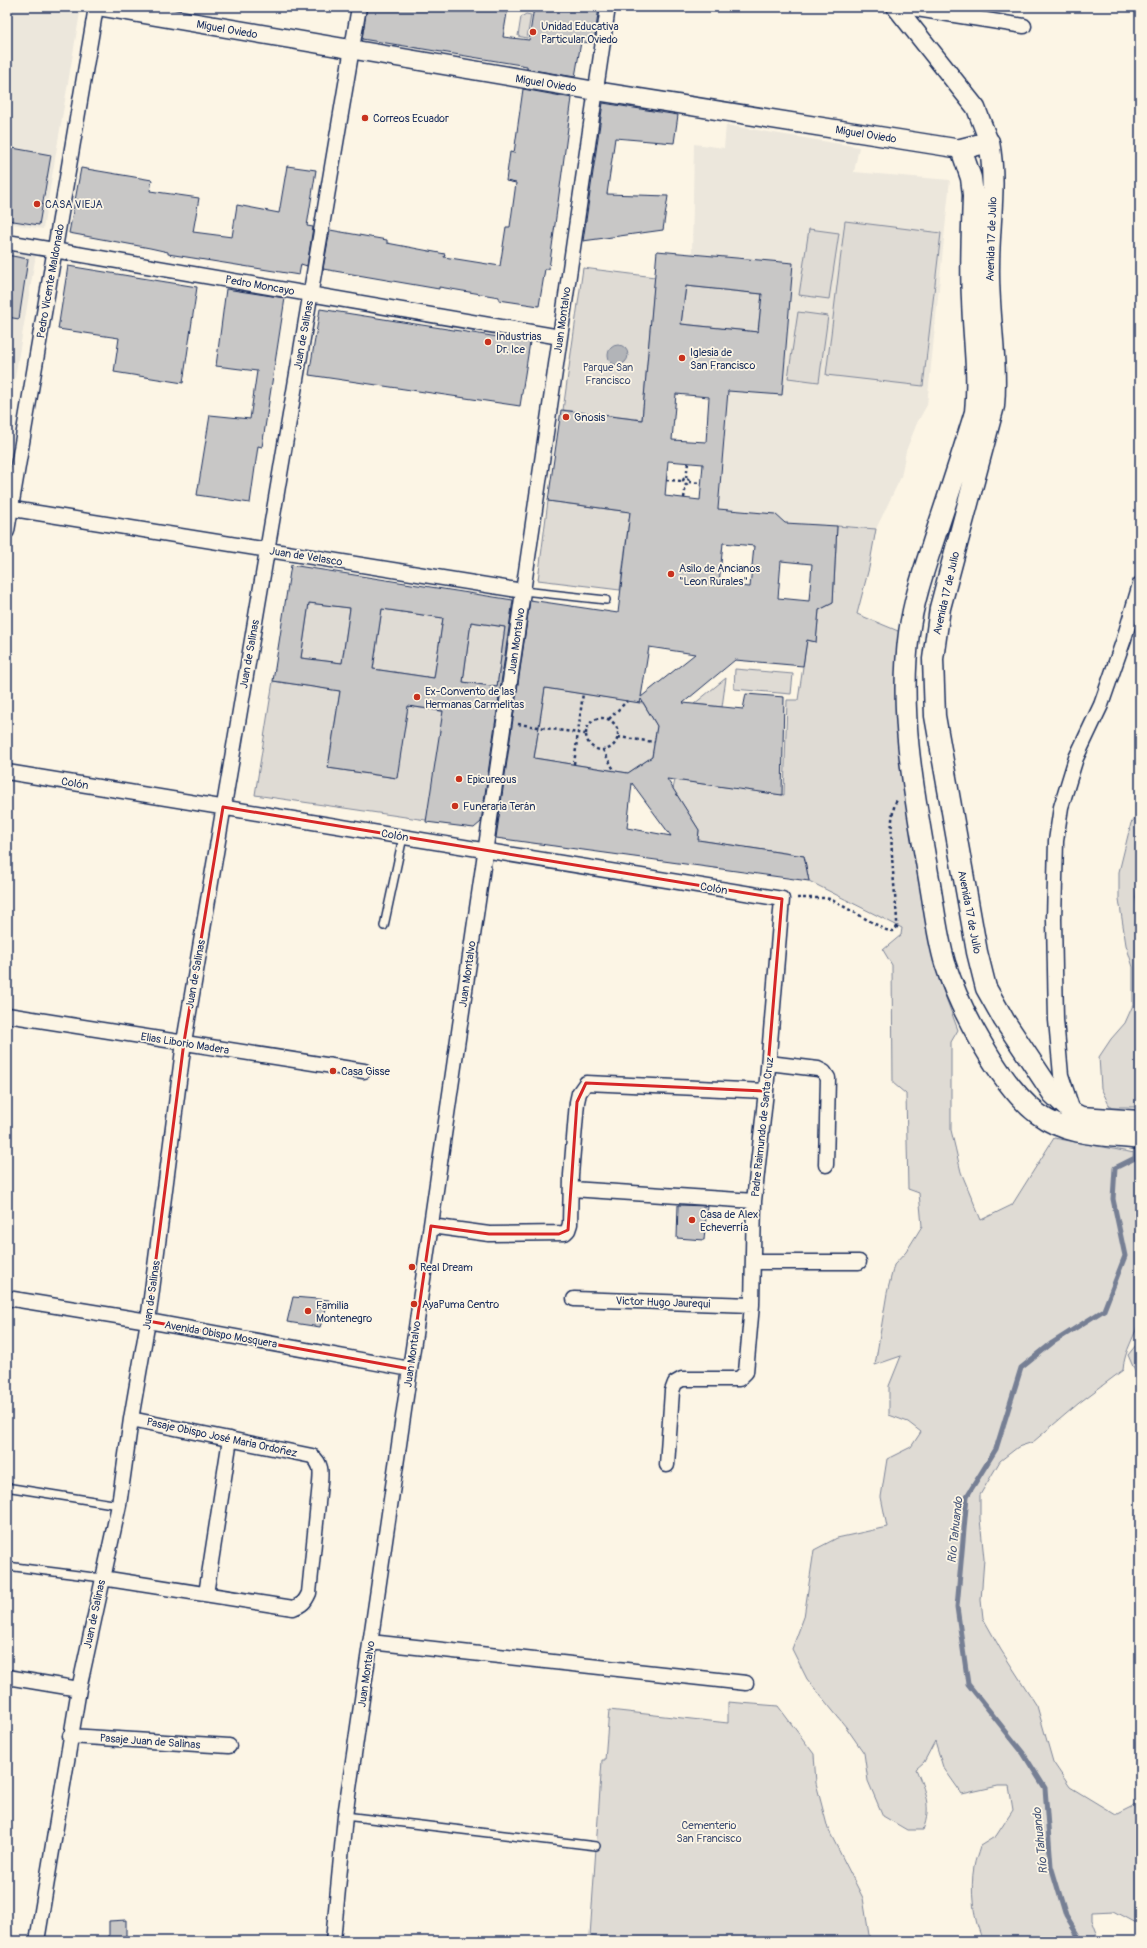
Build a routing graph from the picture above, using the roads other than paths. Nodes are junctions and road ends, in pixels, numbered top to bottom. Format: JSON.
{"nodes":[{"id":1,"x":96,"y":7,"type":"edge"},
{"id":2,"x":103,"y":7,"type":"edge"},
{"id":3,"x":359,"y":7,"type":"edge"},
{"id":4,"x":608,"y":7,"type":"edge"},
{"id":5,"x":896,"y":7,"type":"edge"},
{"id":6,"x":904,"y":7,"type":"edge"},
{"id":7,"x":1024,"y":26,"type":"dead end"},
{"id":8,"x":351,"y":50,"type":"junction"},
{"id":9,"x":596,"y":91,"type":"junction"},
{"id":10,"x":989,"y":142,"type":"junction"},
{"id":11,"x":961,"y":149,"type":"junction"},
{"id":12,"x":7,"y":242,"type":"edge"},
{"id":13,"x":55,"y":250,"type":"junction"},
{"id":14,"x":310,"y":294,"type":"junction"},
{"id":15,"x":560,"y":337,"type":"junction"},
{"id":16,"x":9,"y":508,"type":"edge"},
{"id":17,"x":7,"y":532,"type":"edge"},
{"id":18,"x":267,"y":550,"type":"junction"},
{"id":19,"x":1140,"y":584,"type":"edge"},
{"id":20,"x":523,"y":591,"type":"junction"},
{"id":21,"x":606,"y":600,"type":"dead end"},
{"id":22,"x":7,"y":772,"type":"edge"},
{"id":23,"x":223,"y":807,"type":"junction"},
{"id":24,"x":403,"y":837,"type":"junction"},
{"id":25,"x":485,"y":850,"type":"junction"},
{"id":26,"x":782,"y":899,"type":"joint"},
{"id":27,"x":384,"y":926,"type":"dead end"},
{"id":28,"x":7,"y":1015,"type":"edge"},
{"id":29,"x":184,"y":1042,"type":"junction"},
{"id":30,"x":769,"y":1063,"type":"junction"},
{"id":31,"x":364,"y":1072,"type":"dead end"},
{"id":32,"x":1061,"y":1075,"type":"junction"},
{"id":33,"x":766,"y":1092,"type":"junction"},
{"id":34,"x":1053,"y":1094,"type":"junction"},
{"id":35,"x":1076,"y":1121,"type":"junction"},
{"id":36,"x":1140,"y":1121,"type":"edge"},
{"id":37,"x":1140,"y":1139,"type":"edge"},
{"id":38,"x":826,"y":1166,"type":"dead end"},
{"id":39,"x":572,"y":1189,"type":"junction"},
{"id":40,"x":754,"y":1201,"type":"junction"},
{"id":41,"x":431,"y":1226,"type":"junction"},
{"id":42,"x":752,"y":1262,"type":"junction"},
{"id":43,"x":859,"y":1262,"type":"dead end"},
{"id":44,"x":7,"y":1298,"type":"edge"},
{"id":45,"x":574,"y":1299,"type":"dead end"},
{"id":46,"x":752,"y":1305,"type":"junction"},
{"id":47,"x":148,"y":1321,"type":"junction"},
{"id":48,"x":410,"y":1369,"type":"junction"},
{"id":49,"x":131,"y":1419,"type":"junction"},
{"id":50,"x":230,"y":1439,"type":"junction"},
{"id":51,"x":667,"y":1465,"type":"dead end"},
{"id":52,"x":12,"y":1488,"type":"dead end"},
{"id":53,"x":119,"y":1505,"type":"junction"},
{"id":54,"x":7,"y":1566,"type":"edge"},
{"id":55,"x":102,"y":1578,"type":"junction"},
{"id":56,"x":206,"y":1594,"type":"junction"},
{"id":57,"x":370,"y":1642,"type":"junction"},
{"id":58,"x":7,"y":1677,"type":"edge"},
{"id":59,"x":746,"y":1683,"type":"dead end"},
{"id":60,"x":78,"y":1689,"type":"junction"},
{"id":61,"x":70,"y":1736,"type":"junction"},
{"id":62,"x":229,"y":1746,"type":"dead end"},
{"id":63,"x":345,"y":1816,"type":"junction"},
{"id":64,"x":596,"y":1846,"type":"dead end"},
{"id":65,"x":36,"y":1941,"type":"edge"},
{"id":66,"x":333,"y":1941,"type":"edge"}],
"edges":[{"from":1,"to":13,"type":"street","name":"Pedro Vicente Maldonado"},
{"from":2,"to":8,"type":"street","name":"Miguel Oviedo"},
{"from":3,"to":8,"type":"street","name":"Juan de Salinas"},
{"from":4,"to":9,"type":"street","name":"Juan Montalvo"},
{"from":5,"to":10,"type":"street","name":"Avenida 17 de Julio"},
{"from":6,"to":7,"type":"street"},
{"from":8,"to":9,"type":"street","name":"Miguel Oviedo"},
{"from":8,"to":14,"type":"street","name":"Juan de Salinas"},
{"from":9,"to":11,"type":"street","name":"Miguel Oviedo"},
{"from":9,"to":15,"type":"street","name":"Juan Montalvo"},
{"from":10,"to":11,"type":"main road","name":"Miguel Oviedo"},
{"from":10,"to":34,"type":"main road","name":"Avenida 17 de Julio"},
{"from":11,"to":35,"type":"main road","name":"Avenida 17 de Julio"},
{"from":12,"to":13,"type":"street","name":"Pedro Moncayo"},
{"from":13,"to":14,"type":"street","name":"Pedro Moncayo"},
{"from":13,"to":16,"type":"street","name":"Pedro Vicente Maldonado"},
{"from":14,"to":15,"type":"street","name":"Pedro Moncayo"},
{"from":14,"to":18,"type":"street","name":"Juan de Salinas"},
{"from":15,"to":20,"type":"street","name":"Juan Montalvo"},
{"from":16,"to":17,"type":"street","name":"Pedro Vicente Maldonado"},
{"from":16,"to":18,"type":"street","name":"Juan de Velasco"},
{"from":18,"to":20,"type":"street","name":"Juan de Velasco"},
{"from":18,"to":23,"type":"street","name":"Juan de Salinas"},
{"from":19,"to":32,"type":"street"},
{"from":20,"to":21,"type":"lane","name":"Juan de Velasco"},
{"from":20,"to":25,"type":"street","name":"Juan Montalvo"},
{"from":22,"to":23,"type":"street","name":"Colón"},
{"from":23,"to":24,"type":"street","name":"Colón"},
{"from":23,"to":29,"type":"street","name":"Juan de Salinas"},
{"from":24,"to":25,"type":"street","name":"Colón"},
{"from":24,"to":27,"type":"lane"},
{"from":25,"to":26,"type":"street","name":"Colón"},
{"from":25,"to":41,"type":"street","name":"Juan Montalvo"},
{"from":26,"to":30,"type":"street","name":"Padre Raimundo de Santa Cruz"},
{"from":28,"to":29,"type":"street","name":"Elias Liborio Madera"},
{"from":29,"to":31,"type":"street","name":"Elias Liborio Madera"},
{"from":29,"to":47,"type":"street","name":"Juan de Salinas"},
{"from":30,"to":33,"type":"street","name":"Padre Raimundo de Santa Cruz"},
{"from":30,"to":38,"type":"street"},
{"from":32,"to":34,"type":"street"},
{"from":32,"to":35,"type":"street"},
{"from":33,"to":39,"type":"street"},
{"from":33,"to":40,"type":"street","name":"Padre Raimundo de Santa Cruz"},
{"from":34,"to":35,"type":"main road","name":"Avenida 17 de Julio"},
{"from":35,"to":36,"type":"main road","name":"Avenida 17 de Julio"},
{"from":35,"to":37,"type":"main road","name":"Avenida 17 de Julio"},
{"from":39,"to":40,"type":"street"},
{"from":39,"to":41,"type":"street"},
{"from":40,"to":42,"type":"street","name":"Padre Raimundo de Santa Cruz"},
{"from":41,"to":48,"type":"street","name":"Juan Montalvo"},
{"from":42,"to":43,"type":"street"},
{"from":42,"to":46,"type":"street","name":"Padre Raimundo de Santa Cruz"},
{"from":44,"to":47,"type":"street","name":"Avenida Obispo Mosquera"},
{"from":45,"to":46,"type":"street","name":"Victor Hugo Jaurequi"},
{"from":46,"to":51,"type":"street","name":"Padre Raimundo de Santa Cruz"},
{"from":47,"to":48,"type":"street","name":"Avenida Obispo Mosquera"},
{"from":47,"to":49,"type":"street","name":"Juan de Salinas"},
{"from":48,"to":57,"type":"street","name":"Juan Montalvo"},
{"from":49,"to":50,"type":"street","name":"Pasaje Obispo José Maria Ordoñez"},
{"from":49,"to":53,"type":"street","name":"Juan de Salinas"},
{"from":50,"to":56,"type":"street"},
{"from":50,"to":56,"type":"street","name":"Pasaje Obispo José Maria Ordoñez"},
{"from":52,"to":53,"type":"lane"},
{"from":53,"to":55,"type":"street","name":"Juan de Salinas"},
{"from":54,"to":55,"type":"lane"},
{"from":55,"to":56,"type":"street"},
{"from":55,"to":60,"type":"street","name":"Juan de Salinas"},
{"from":57,"to":59,"type":"street"},
{"from":57,"to":63,"type":"street","name":"Juan Montalvo"},
{"from":58,"to":60,"type":"street"},
{"from":60,"to":61,"type":"street","name":"Juan de Salinas"},
{"from":61,"to":62,"type":"street","name":"Pasaje Juan de Salinas"},
{"from":61,"to":65,"type":"street","name":"Juan de Salinas"},
{"from":63,"to":64,"type":"lane"},
{"from":63,"to":66,"type":"street","name":"Juan Montalvo"}]}
